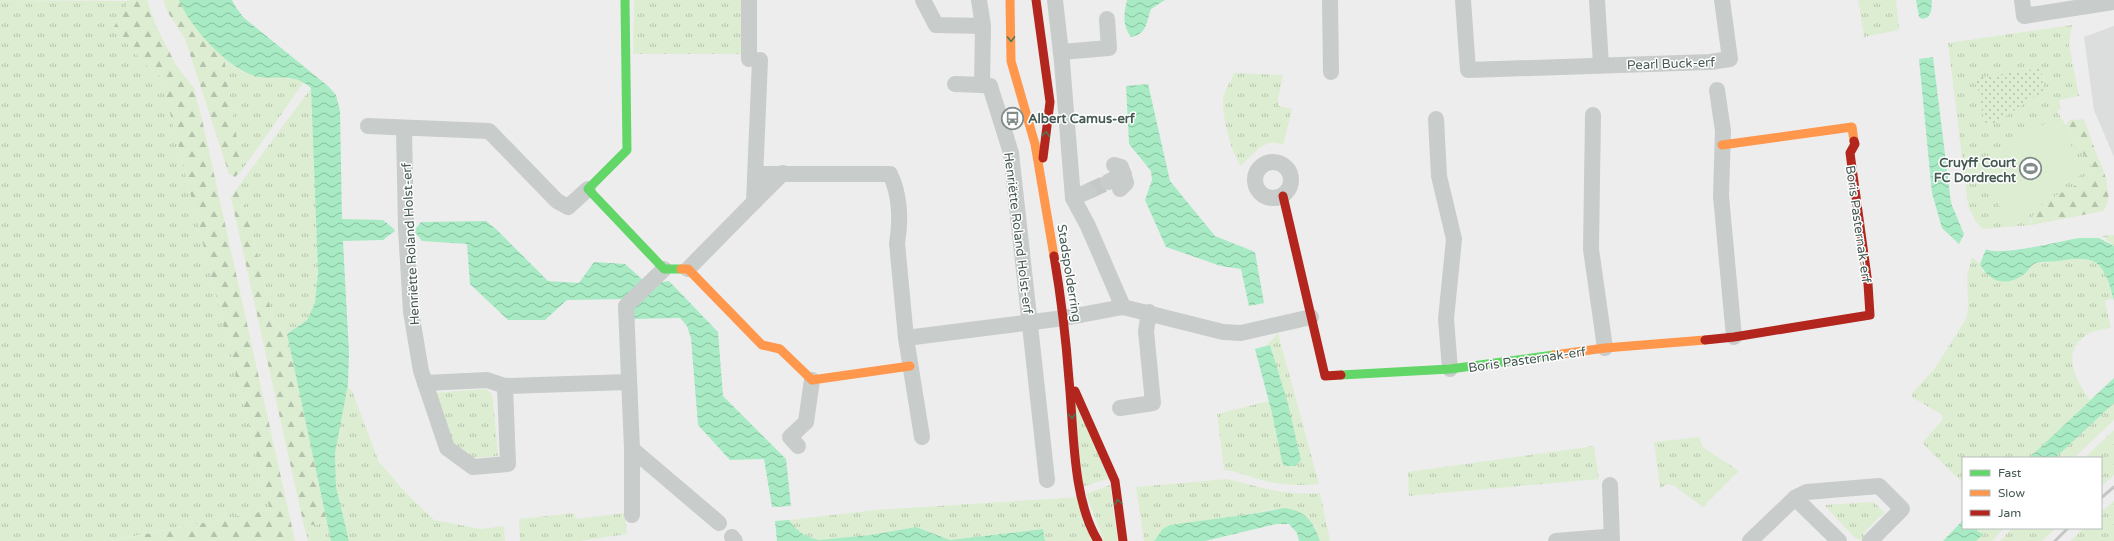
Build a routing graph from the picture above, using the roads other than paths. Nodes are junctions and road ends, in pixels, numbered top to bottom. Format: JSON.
{"nodes":[{"id":1,"x":625,"y":0,"type":"edge"},
{"id":2,"x":749,"y":0,"type":"edge"},
{"id":3,"x":923,"y":0,"type":"edge"},
{"id":4,"x":980,"y":0,"type":"edge"},
{"id":5,"x":1010,"y":0,"type":"edge"},
{"id":6,"x":1036,"y":0,"type":"edge"},
{"id":7,"x":1055,"y":0,"type":"edge"},
{"id":8,"x":1330,"y":0,"type":"edge"},
{"id":9,"x":1463,"y":0,"type":"edge"},
{"id":10,"x":1597,"y":0,"type":"edge"},
{"id":11,"x":1722,"y":0,"type":"edge"},
{"id":12,"x":2022,"y":0,"type":"edge"},
{"id":13,"x":2114,"y":2,"type":"edge"},
{"id":14,"x":1106,"y":19,"type":"dead end"},
{"id":15,"x":983,"y":26,"type":"junction"},
{"id":16,"x":1062,"y":57,"type":"junction"},
{"id":17,"x":1601,"y":65,"type":"junction"},
{"id":18,"x":1331,"y":72,"type":"dead end"},
{"id":19,"x":955,"y":84,"type":"dead end"},
{"id":20,"x":982,"y":85,"type":"junction"},
{"id":21,"x":1717,"y":90,"type":"dead end"},
{"id":22,"x":1593,"y":115,"type":"dead end"},
{"id":23,"x":1436,"y":119,"type":"dead end"},
{"id":24,"x":368,"y":126,"type":"dead end"},
{"id":25,"x":404,"y":129,"type":"junction"},
{"id":26,"x":1722,"y":145,"type":"junction"},
{"id":27,"x":782,"y":173,"type":"junction"},
{"id":28,"x":1041,"y":173,"type":"junction"},
{"id":29,"x":756,"y":174,"type":"junction"},
{"id":30,"x":588,"y":188,"type":"junction"},
{"id":31,"x":1089,"y":190,"type":"tunnel mouth"},
{"id":32,"x":1283,"y":196,"type":"dead end"},
{"id":33,"x":1073,"y":198,"type":"junction"},
{"id":34,"x":754,"y":202,"type":"junction"},
{"id":35,"x":664,"y":269,"type":"junction"},
{"id":36,"x":688,"y":269,"type":"junction"},
{"id":37,"x":1123,"y":307,"type":"junction"},
{"id":38,"x":1149,"y":312,"type":"junction"},
{"id":39,"x":1311,"y":317,"type":"junction"},
{"id":40,"x":1064,"y":318,"type":"junction"},
{"id":41,"x":1030,"y":321,"type":"junction"},
{"id":42,"x":1734,"y":337,"type":"junction"},
{"id":43,"x":906,"y":338,"type":"junction"},
{"id":44,"x":1605,"y":348,"type":"junction"},
{"id":45,"x":910,"y":366,"type":"junction"},
{"id":46,"x":1450,"y":369,"type":"junction"},
{"id":47,"x":1069,"y":377,"type":"junction"},
{"id":48,"x":812,"y":380,"type":"junction"},
{"id":49,"x":628,"y":382,"type":"junction"},
{"id":50,"x":425,"y":383,"type":"junction"},
{"id":51,"x":505,"y":386,"type":"junction"},
{"id":52,"x":1120,"y":408,"type":"dead end"},
{"id":53,"x":922,"y":437,"type":"dead end"},
{"id":54,"x":798,"y":446,"type":"dead end"},
{"id":55,"x":632,"y":449,"type":"junction"},
{"id":56,"x":1048,"y":480,"type":"dead end"},
{"id":57,"x":1610,"y":485,"type":"dead end"},
{"id":58,"x":1795,"y":498,"type":"junction"},
{"id":59,"x":632,"y":515,"type":"dead end"},
{"id":60,"x":719,"y":523,"type":"dead end"},
{"id":61,"x":1098,"y":541,"type":"edge"},
{"id":62,"x":1123,"y":541,"type":"edge"},
{"id":63,"x":1556,"y":541,"type":"edge"},
{"id":64,"x":1612,"y":541,"type":"edge"},
{"id":65,"x":1750,"y":541,"type":"edge"},
{"id":66,"x":1839,"y":541,"type":"edge"},
{"id":67,"x":1870,"y":541,"type":"edge"}],
"edges":[{"from":1,"to":30,"type":"street"},
{"from":2,"to":29,"type":"street"},
{"from":3,"to":15,"type":"street"},
{"from":4,"to":15,"type":"street"},
{"from":5,"to":28,"type":"street","name":"Stadspolderring","one_way":true},
{"from":28,"to":6,"type":"street","name":"Stadspolderring","one_way":true},
{"from":7,"to":16,"type":"street"},
{"from":8,"to":18,"type":"street"},
{"from":9,"to":17,"type":"street","name":"Pearl Buck-erf"},
{"from":10,"to":17,"type":"street"},
{"from":11,"to":17,"type":"street","name":"Pearl Buck-erf"},
{"from":12,"to":13,"type":"street"},
{"from":14,"to":16,"type":"street"},
{"from":15,"to":20,"type":"street"},
{"from":16,"to":33,"type":"street"},
{"from":19,"to":20,"type":"street"},
{"from":20,"to":41,"type":"street","name":"Henriëtte Roland Holst-erf"},
{"from":21,"to":26,"type":"street"},
{"from":22,"to":44,"type":"street","name":"Boris Pasternak-erf"},
{"from":23,"to":46,"type":"street","name":"Boris Pasternak-erf"},
{"from":24,"to":25,"type":"street"},
{"from":25,"to":30,"type":"street"},
{"from":25,"to":50,"type":"street","name":"Henriëtte Roland Holst-erf"},
{"from":26,"to":42,"type":"street"},
{"from":26,"to":42,"type":"street","name":"Boris Pasternak-erf"},
{"from":27,"to":29,"type":"street"},
{"from":27,"to":34,"type":"street"},
{"from":27,"to":43,"type":"street"},
{"from":28,"to":40,"type":"street","name":"Stadspolderring"},
{"from":29,"to":34,"type":"street"},
{"from":30,"to":35,"type":"street"},
{"from":31,"to":33,"type":"street"},
{"from":32,"to":39,"type":"street","name":"Boris Pasternak-erf"},
{"from":33,"to":37,"type":"street"},
{"from":34,"to":36,"type":"street"},
{"from":35,"to":36,"type":"street"},
{"from":35,"to":49,"type":"street"},
{"from":36,"to":48,"type":"street"},
{"from":37,"to":38,"type":"street"},
{"from":37,"to":40,"type":"street"},
{"from":38,"to":39,"type":"street"},
{"from":38,"to":52,"type":"street"},
{"from":39,"to":46,"type":"street","name":"Boris Pasternak-erf"},
{"from":40,"to":41,"type":"street","name":"Henriëtte Roland Holst-erf"},
{"from":40,"to":47,"type":"street","name":"Stadspolderring"},
{"from":41,"to":43,"type":"street","name":"Henriëtte Roland Holst-erf"},
{"from":41,"to":56,"type":"street","name":"Henriëtte Roland Holst-erf"},
{"from":42,"to":44,"type":"street","name":"Boris Pasternak-erf"},
{"from":43,"to":45,"type":"street"},
{"from":44,"to":46,"type":"street","name":"Boris Pasternak-erf"},
{"from":45,"to":48,"type":"street"},
{"from":45,"to":53,"type":"street"},
{"from":47,"to":61,"type":"street","name":"Stadspolderring","one_way":true},
{"from":62,"to":47,"type":"street","name":"Stadspolderring","one_way":true},
{"from":48,"to":54,"type":"street"},
{"from":49,"to":51,"type":"street"},
{"from":49,"to":55,"type":"street"},
{"from":50,"to":51,"type":"street"},
{"from":50,"to":51,"type":"street","name":"Henriëtte Roland Holst-erf"},
{"from":55,"to":59,"type":"street"},
{"from":55,"to":60,"type":"street"},
{"from":57,"to":64,"type":"street"},
{"from":58,"to":65,"type":"street"},
{"from":58,"to":66,"type":"street"},
{"from":58,"to":67,"type":"street"},
{"from":63,"to":64,"type":"street"}]}
